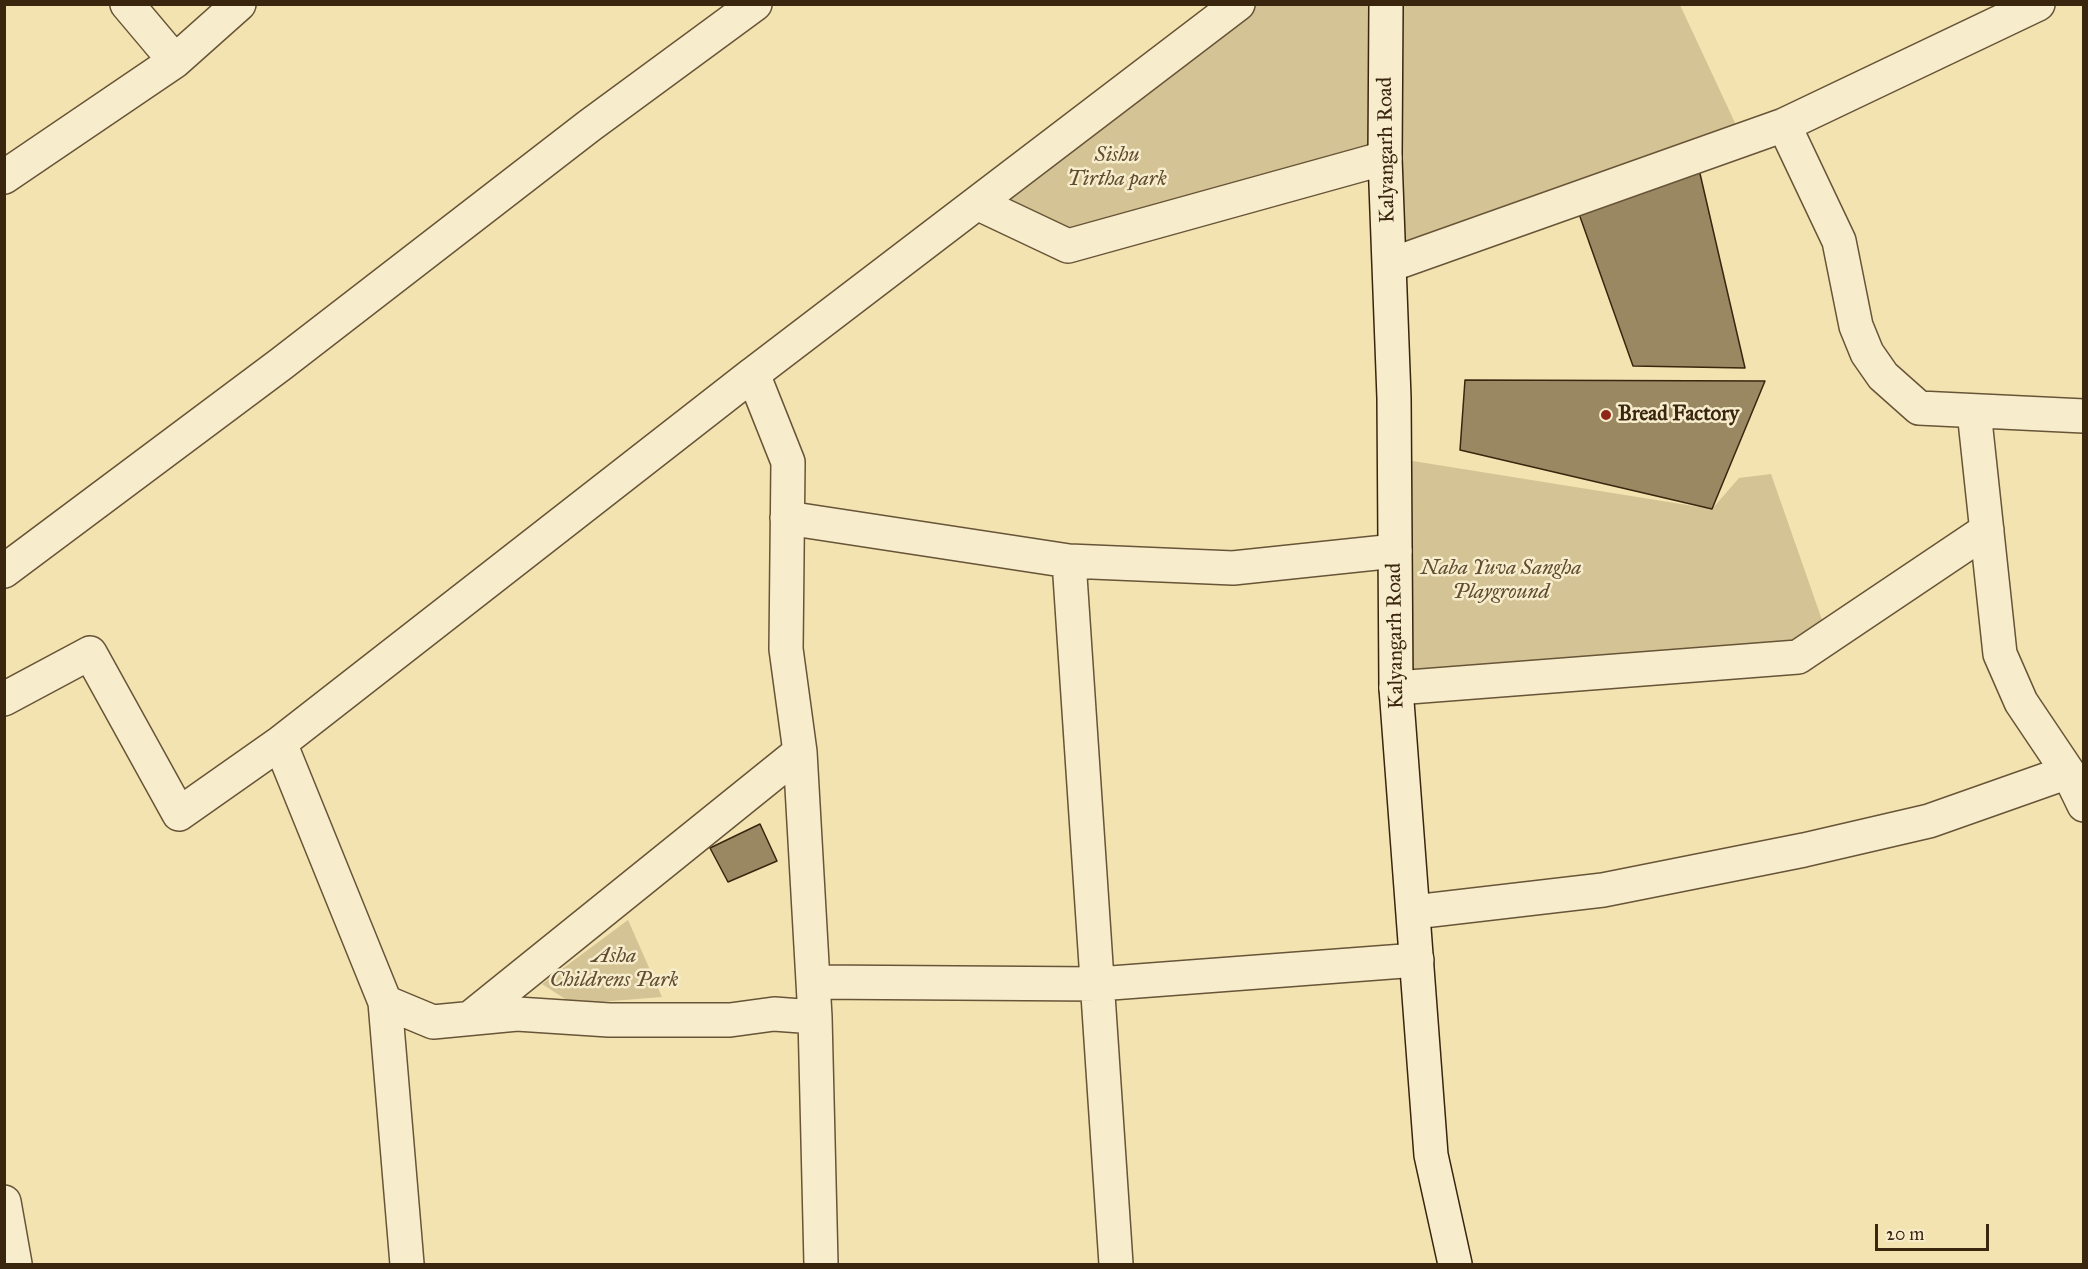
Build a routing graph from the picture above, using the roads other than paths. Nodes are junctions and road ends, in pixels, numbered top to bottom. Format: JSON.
{"nodes":[{"id":1,"x":127,"y":4,"type":"edge"},
{"id":2,"x":239,"y":4,"type":"edge"},
{"id":3,"x":754,"y":4,"type":"edge"},
{"id":4,"x":1238,"y":4,"type":"edge"},
{"id":5,"x":1386,"y":4,"type":"edge"},
{"id":6,"x":2038,"y":4,"type":"edge"},
{"id":7,"x":176,"y":61,"type":"junction"},
{"id":8,"x":1784,"y":125,"type":"junction"},
{"id":9,"x":1385,"y":158,"type":"junction"},
{"id":10,"x":4,"y":177,"type":"edge"},
{"id":11,"x":977,"y":203,"type":"junction"},
{"id":12,"x":1390,"y":265,"type":"junction"},
{"id":13,"x":753,"y":374,"type":"junction"},
{"id":14,"x":1974,"y":411,"type":"junction"},
{"id":15,"x":2084,"y":416,"type":"edge"},
{"id":16,"x":787,"y":518,"type":"junction"},
{"id":17,"x":1987,"y":530,"type":"junction"},
{"id":18,"x":1395,"y":551,"type":"junction"},
{"id":19,"x":1069,"y":561,"type":"junction"},
{"id":20,"x":4,"y":571,"type":"edge"},
{"id":21,"x":1396,"y":687,"type":"junction"},
{"id":22,"x":4,"y":699,"type":"edge"},
{"id":23,"x":280,"y":743,"type":"junction"},
{"id":24,"x":800,"y":752,"type":"junction"},
{"id":25,"x":2068,"y":772,"type":"junction"},
{"id":26,"x":2084,"y":804,"type":"edge"},
{"id":27,"x":1414,"y":912,"type":"junction"},
{"id":28,"x":1417,"y":960,"type":"junction"},
{"id":29,"x":813,"y":982,"type":"junction"},
{"id":30,"x":1098,"y":984,"type":"junction"},
{"id":31,"x":385,"y":1002,"type":"junction"},
{"id":32,"x":815,"y":1017,"type":"junction"},
{"id":33,"x":470,"y":1018,"type":"junction"},
{"id":34,"x":4,"y":1202,"type":"edge"},
{"id":35,"x":15,"y":1264,"type":"edge"},
{"id":36,"x":407,"y":1264,"type":"edge"},
{"id":37,"x":821,"y":1264,"type":"edge"},
{"id":38,"x":1116,"y":1264,"type":"edge"},
{"id":39,"x":1455,"y":1264,"type":"edge"}],
"edges":[{"from":1,"to":7,"type":"street"},
{"from":2,"to":7,"type":"street"},
{"from":3,"to":20,"type":"street"},
{"from":4,"to":11,"type":"street"},
{"from":5,"to":9,"type":"street","name":"Kalyangarh Road"},
{"from":6,"to":8,"type":"street"},
{"from":7,"to":10,"type":"street"},
{"from":8,"to":12,"type":"street"},
{"from":8,"to":14,"type":"street"},
{"from":9,"to":11,"type":"street"},
{"from":9,"to":12,"type":"street","name":"Kalyangarh Road"},
{"from":11,"to":13,"type":"street"},
{"from":12,"to":18,"type":"street","name":"Kalyangarh Road"},
{"from":13,"to":16,"type":"street"},
{"from":13,"to":23,"type":"street"},
{"from":14,"to":15,"type":"street"},
{"from":14,"to":17,"type":"street"},
{"from":16,"to":19,"type":"street"},
{"from":16,"to":24,"type":"street"},
{"from":17,"to":21,"type":"street"},
{"from":17,"to":25,"type":"street"},
{"from":18,"to":19,"type":"street"},
{"from":18,"to":21,"type":"street","name":"Kalyangarh Road"},
{"from":19,"to":30,"type":"street"},
{"from":21,"to":27,"type":"street","name":"Kalyangarh Road"},
{"from":22,"to":23,"type":"street"},
{"from":23,"to":31,"type":"street"},
{"from":24,"to":29,"type":"street"},
{"from":24,"to":33,"type":"street"},
{"from":25,"to":26,"type":"street"},
{"from":25,"to":27,"type":"street"},
{"from":27,"to":28,"type":"street","name":"Kalyangarh Road"},
{"from":28,"to":30,"type":"street"},
{"from":28,"to":39,"type":"street","name":"Kalyangarh Road"},
{"from":29,"to":30,"type":"street"},
{"from":29,"to":32,"type":"street"},
{"from":30,"to":38,"type":"street"},
{"from":31,"to":33,"type":"street"},
{"from":31,"to":36,"type":"street"},
{"from":32,"to":33,"type":"street"},
{"from":32,"to":37,"type":"street"},
{"from":34,"to":35,"type":"street"}]}
